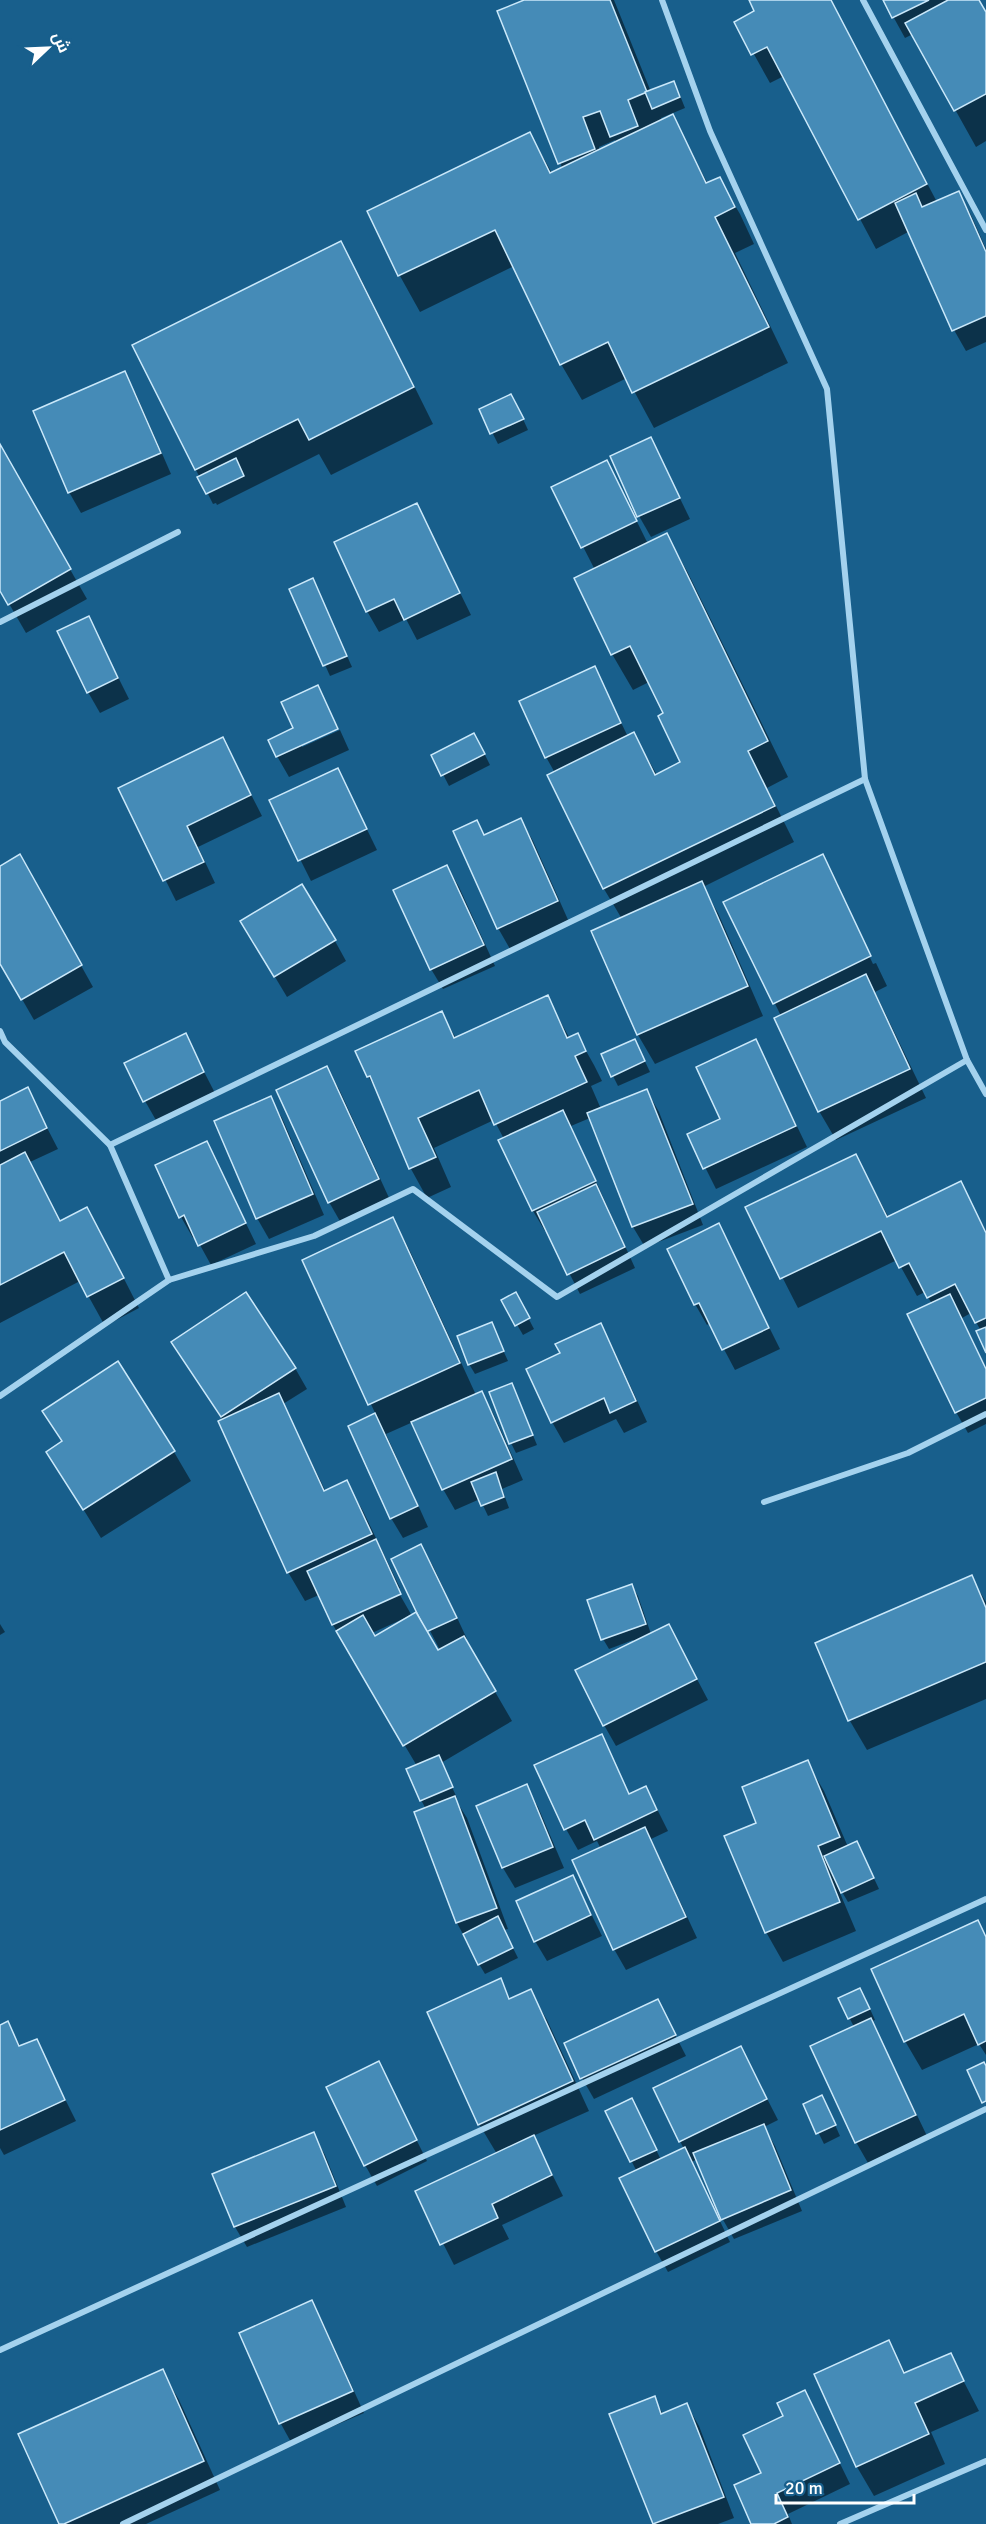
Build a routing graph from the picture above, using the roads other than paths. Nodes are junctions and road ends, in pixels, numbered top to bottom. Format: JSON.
{"nodes":[{"id":1,"x":662,"y":0,"type":"edge"},
{"id":2,"x":863,"y":0,"type":"edge"},
{"id":3,"x":986,"y":231,"type":"edge"},
{"id":4,"x":178,"y":532,"type":"dead end"},
{"id":5,"x":0,"y":622,"type":"edge"},
{"id":6,"x":865,"y":780,"type":"junction"},
{"id":7,"x":0,"y":1031,"type":"edge"},
{"id":8,"x":967,"y":1060,"type":"junction"},
{"id":9,"x":986,"y":1094,"type":"edge"},
{"id":10,"x":110,"y":1145,"type":"junction"},
{"id":11,"x":169,"y":1280,"type":"junction"},
{"id":12,"x":0,"y":1396,"type":"edge"},
{"id":13,"x":986,"y":1414,"type":"edge"},
{"id":14,"x":764,"y":1502,"type":"dead end"},
{"id":15,"x":986,"y":1899,"type":"edge"},
{"id":16,"x":986,"y":2109,"type":"edge"},
{"id":17,"x":0,"y":2350,"type":"edge"},
{"id":18,"x":986,"y":2461,"type":"edge"},
{"id":19,"x":123,"y":2524,"type":"edge"},
{"id":20,"x":840,"y":2524,"type":"edge"}],
"edges":[{"from":1,"to":6,"type":"street"},
{"from":2,"to":3,"type":"street"},
{"from":4,"to":5,"type":"street"},
{"from":6,"to":8,"type":"street"},
{"from":6,"to":10,"type":"street"},
{"from":7,"to":10,"type":"street"},
{"from":8,"to":9,"type":"street"},
{"from":8,"to":11,"type":"street"},
{"from":10,"to":11,"type":"street"},
{"from":11,"to":12,"type":"street"},
{"from":13,"to":14,"type":"street"},
{"from":15,"to":17,"type":"street"},
{"from":16,"to":19,"type":"street"},
{"from":18,"to":20,"type":"street"}]}
